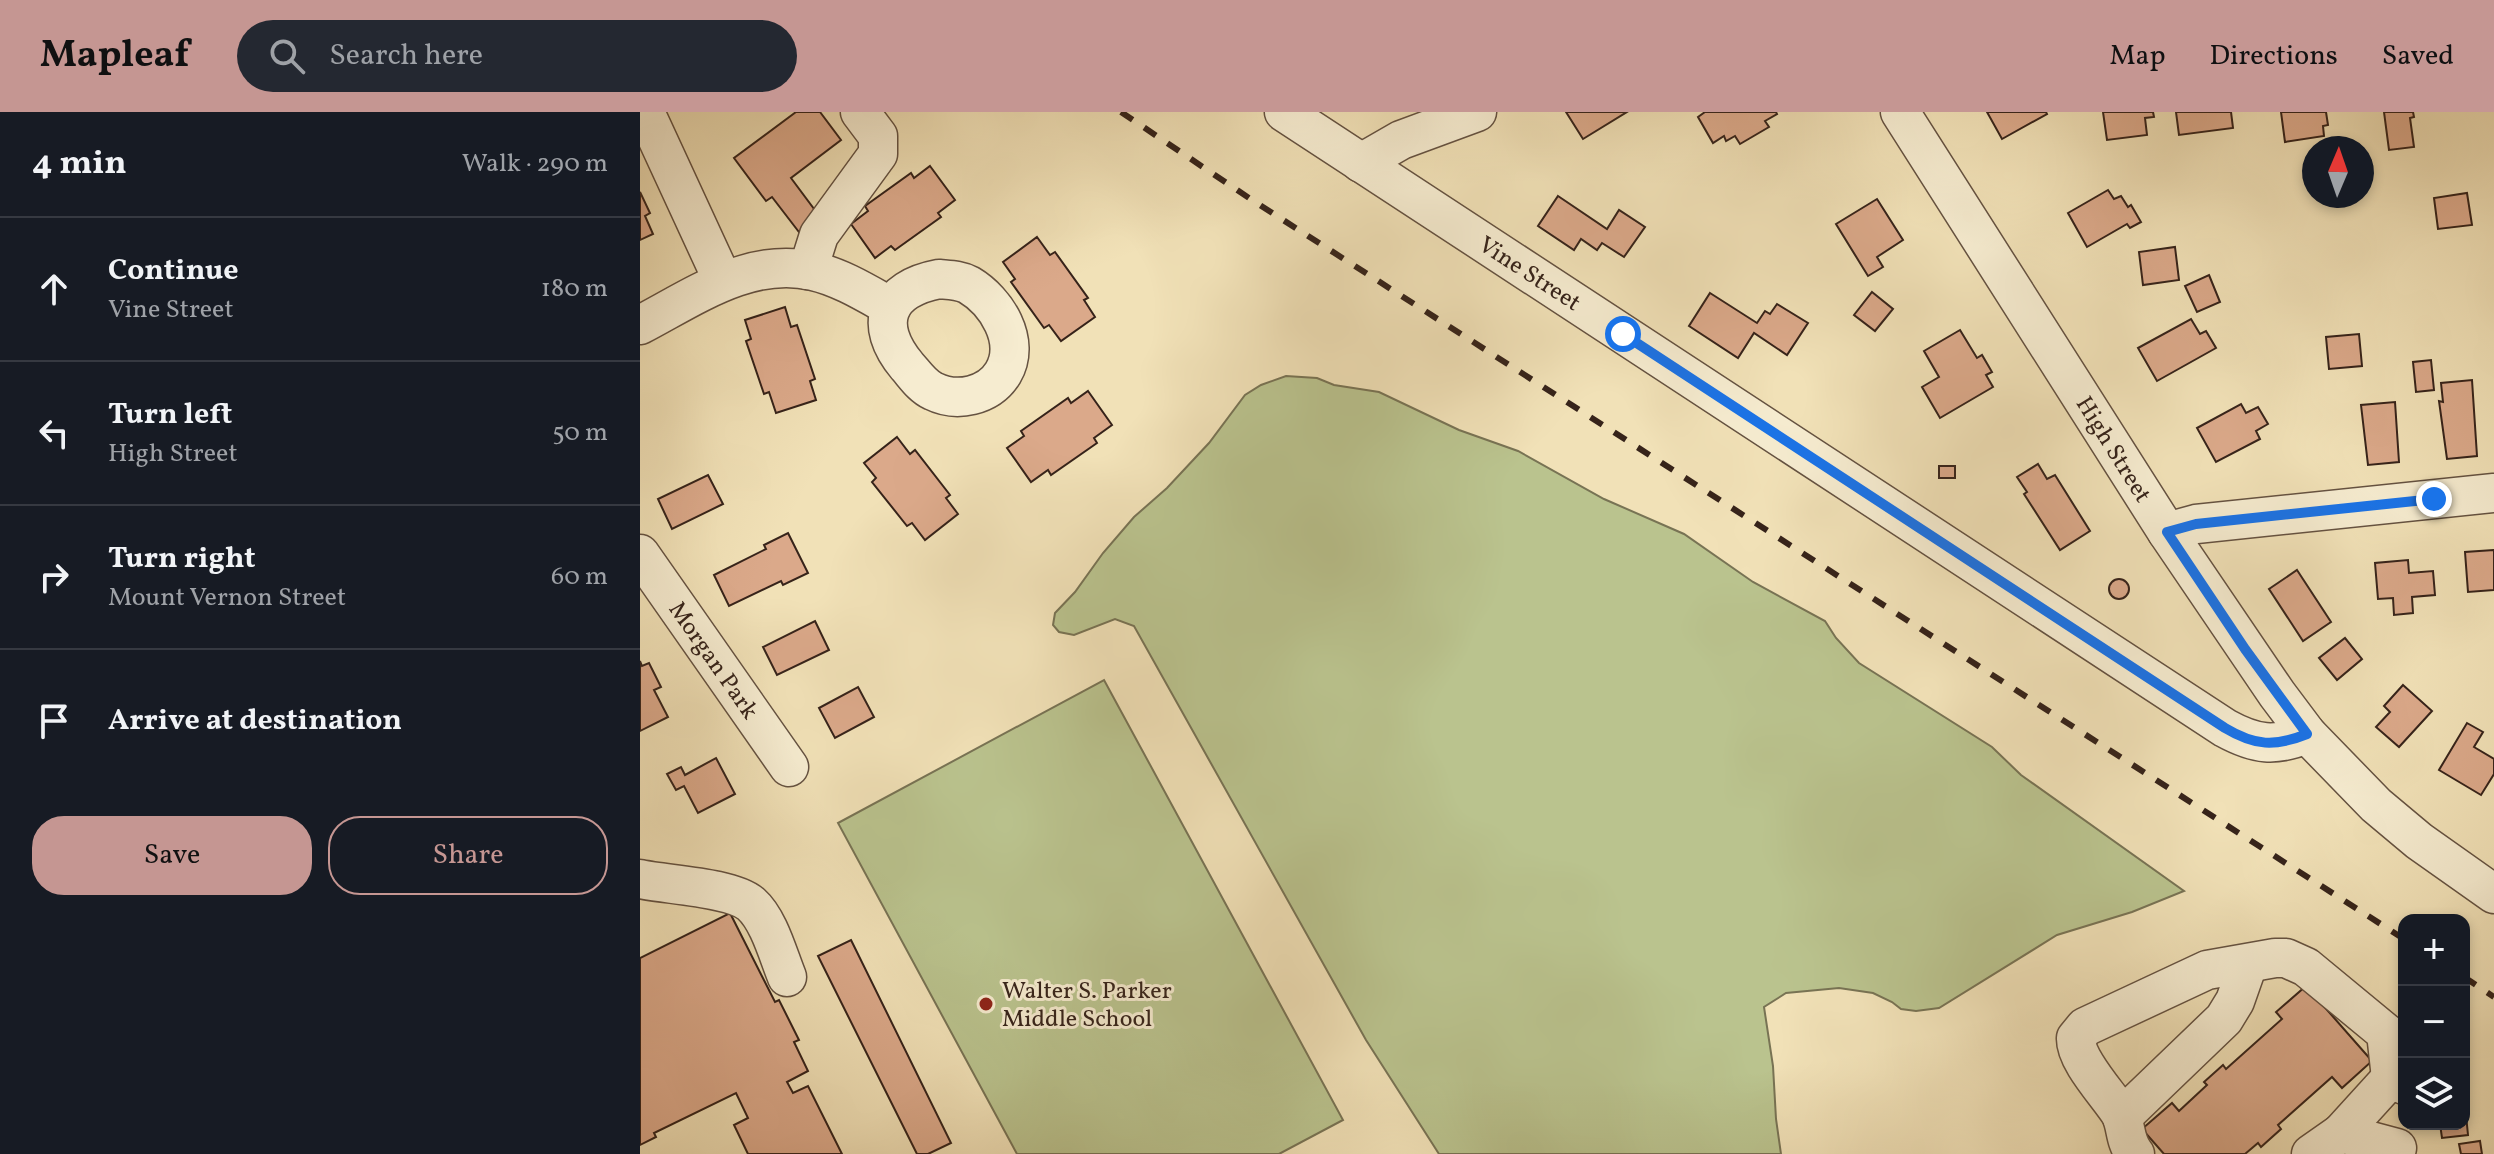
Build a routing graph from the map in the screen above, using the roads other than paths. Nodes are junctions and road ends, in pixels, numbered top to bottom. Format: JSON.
{"nodes":[{"id":1,"x":645,"y":112,"type":"edge"},
{"id":2,"x":860,"y":112,"type":"edge"},
{"id":3,"x":1284,"y":112,"type":"edge"},
{"id":4,"x":1477,"y":112,"type":"edge"},
{"id":5,"x":1900,"y":112,"type":"edge"},
{"id":6,"x":1361,"y":163,"type":"junction"},
{"id":7,"x":808,"y":270,"type":"junction"},
{"id":8,"x":723,"y":281,"type":"junction"},
{"id":9,"x":891,"y":307,"type":"dead end"},
{"id":10,"x":640,"y":325,"type":"edge"},
{"id":11,"x":2494,"y":493,"type":"edge"},
{"id":12,"x":2167,"y":532,"type":"junction"},
{"id":13,"x":640,"y":554,"type":"edge"},
{"id":14,"x":2307,"y":734,"type":"junction"},
{"id":15,"x":789,"y":767,"type":"dead end"},
{"id":16,"x":640,"y":879,"type":"edge"},
{"id":17,"x":2494,"y":894,"type":"edge"},
{"id":18,"x":2248,"y":964,"type":"junction"},
{"id":19,"x":787,"y":977,"type":"dead end"},
{"id":20,"x":2398,"y":1082,"type":"edge"},
{"id":21,"x":2122,"y":1117,"type":"junction"},
{"id":22,"x":2400,"y":1142,"type":"edge"},
{"id":23,"x":2326,"y":1144,"type":"edge"},
{"id":24,"x":2135,"y":1154,"type":"edge"}],
"edges":[{"from":1,"to":8,"type":"street"},
{"from":2,"to":7,"type":"street"},
{"from":3,"to":6,"type":"street","name":"Vine Street"},
{"from":4,"to":6,"type":"street"},
{"from":5,"to":12,"type":"street","name":"High Street"},
{"from":6,"to":14,"type":"street","name":"Vine Street"},
{"from":7,"to":8,"type":"street"},
{"from":7,"to":9,"type":"street"},
{"from":8,"to":10,"type":"street"},
{"from":11,"to":12,"type":"street"},
{"from":12,"to":14,"type":"street","name":"High Street"},
{"from":13,"to":15,"type":"street","name":"Morgan Park"},
{"from":14,"to":17,"type":"street","name":"High Street"},
{"from":16,"to":19,"type":"street"},
{"from":18,"to":20,"type":"street"},
{"from":18,"to":21,"type":"street"},
{"from":18,"to":21,"type":"street"},
{"from":20,"to":23,"type":"street"},
{"from":21,"to":24,"type":"street"},
{"from":22,"to":23,"type":"street"}]}
